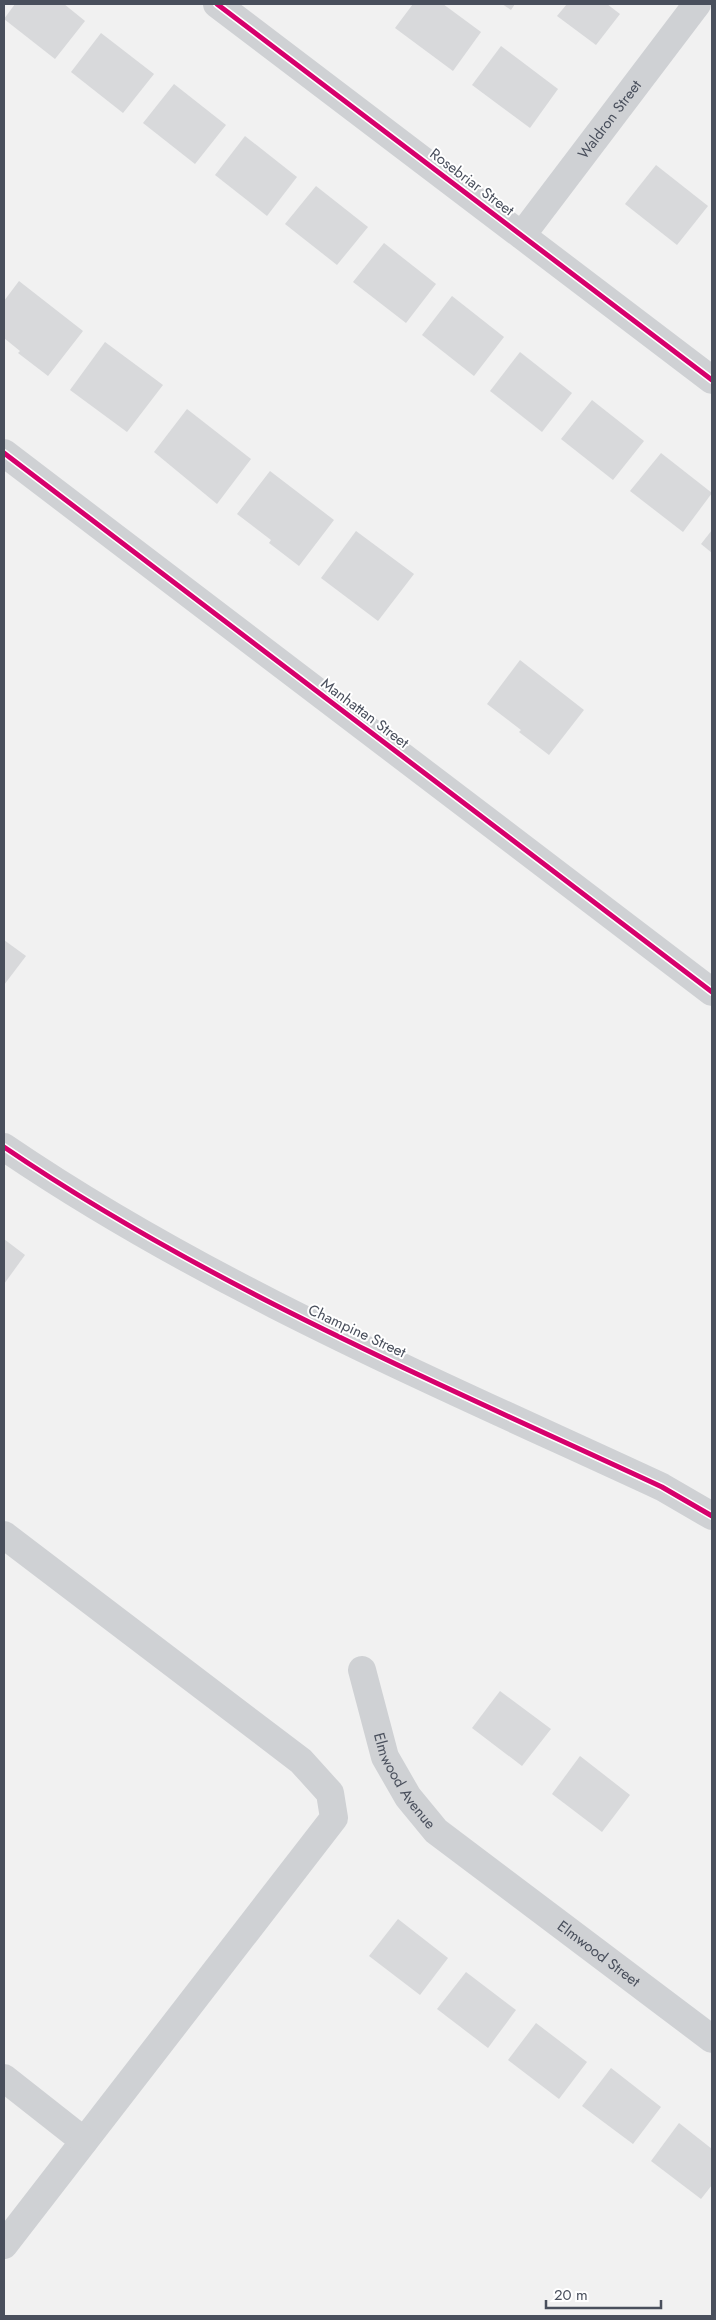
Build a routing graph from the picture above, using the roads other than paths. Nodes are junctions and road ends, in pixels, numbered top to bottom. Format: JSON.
{"nodes":[{"id":1,"x":217,"y":4,"type":"edge"},
{"id":2,"x":697,"y":4,"type":"edge"},
{"id":3,"x":522,"y":235,"type":"junction"},
{"id":4,"x":712,"y":380,"type":"edge"},
{"id":5,"x":4,"y":453,"type":"edge"},
{"id":6,"x":712,"y":992,"type":"edge"},
{"id":7,"x":4,"y":1146,"type":"edge"},
{"id":8,"x":712,"y":1516,"type":"edge"},
{"id":9,"x":4,"y":1535,"type":"edge"},
{"id":10,"x":362,"y":1670,"type":"dead end"},
{"id":11,"x":483,"y":1868,"type":"joint"},
{"id":12,"x":712,"y":2039,"type":"edge"},
{"id":13,"x":4,"y":2078,"type":"edge"},
{"id":14,"x":84,"y":2141,"type":"junction"},
{"id":15,"x":4,"y":2245,"type":"edge"}],
"edges":[{"from":1,"to":3,"type":"street","name":"Rosebriar Street"},
{"from":2,"to":3,"type":"street","name":"Waldron Street"},
{"from":3,"to":4,"type":"street","name":"Rosebriar Street"},
{"from":5,"to":6,"type":"street","name":"Manhattan Street"},
{"from":7,"to":8,"type":"street","name":"Champine Street"},
{"from":9,"to":14,"type":"street"},
{"from":10,"to":11,"type":"street","name":"Elmwood Avenue"},
{"from":11,"to":12,"type":"street","name":"Elmwood Street"},
{"from":13,"to":14,"type":"street"},
{"from":14,"to":15,"type":"street"}]}
